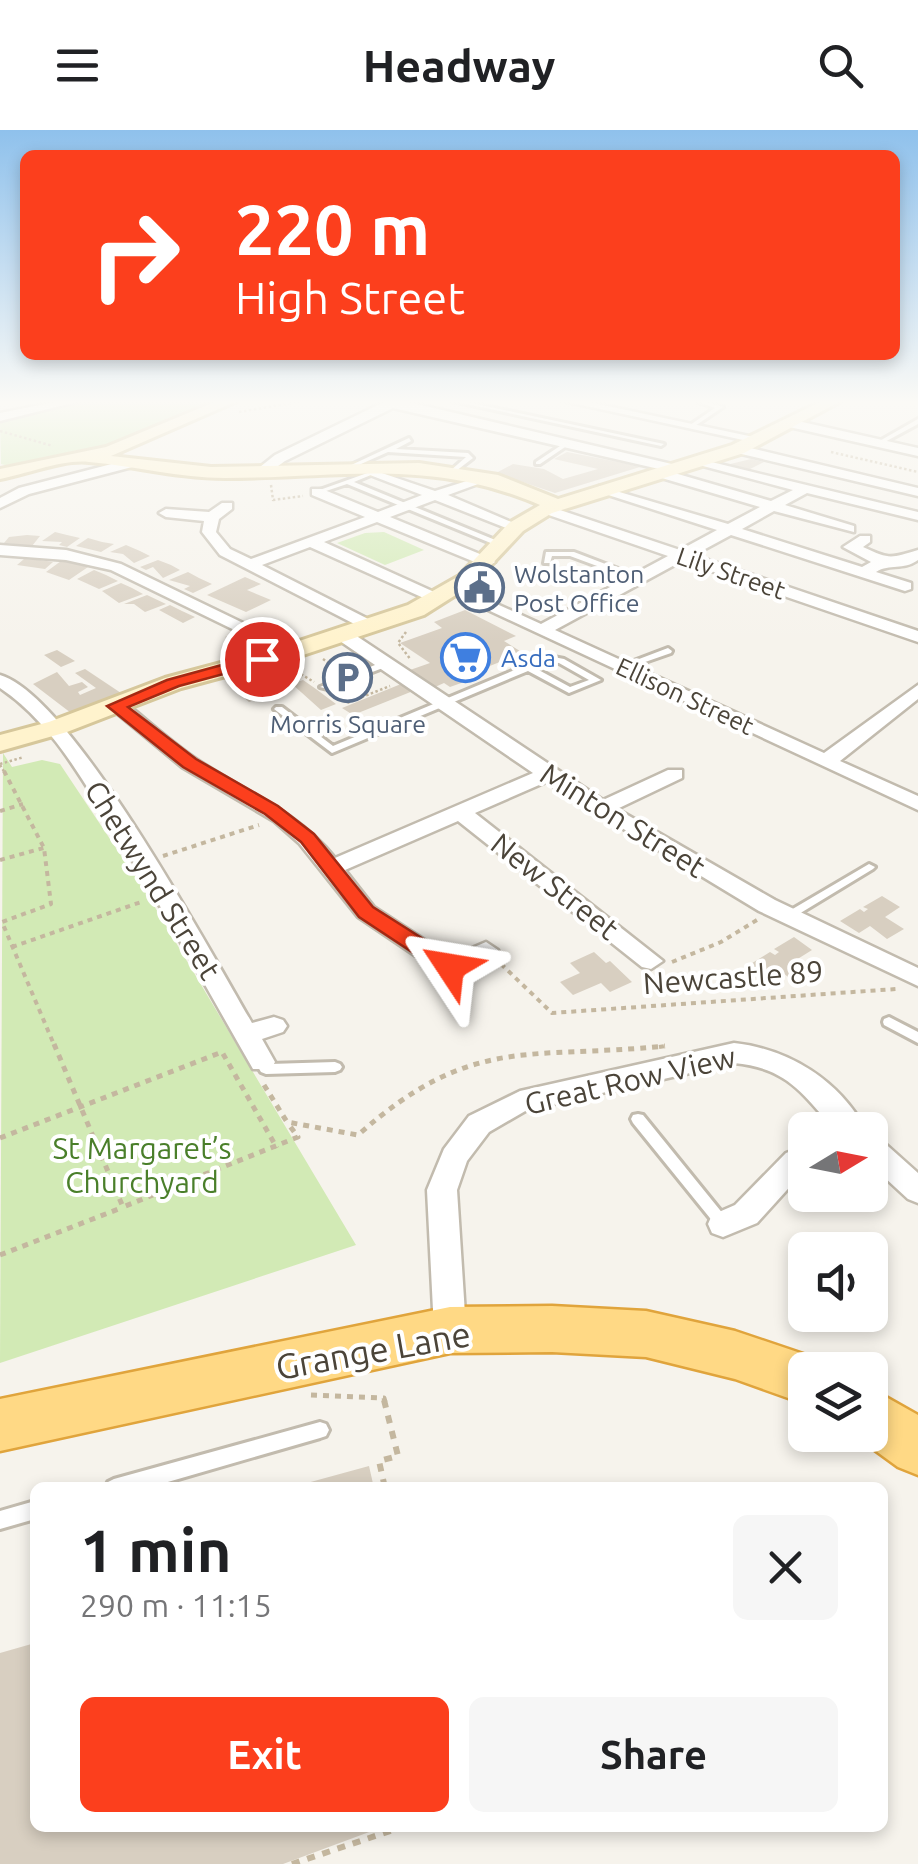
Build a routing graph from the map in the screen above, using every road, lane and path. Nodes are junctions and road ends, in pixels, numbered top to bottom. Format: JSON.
{"nodes":[{"id":1,"x":59,"y":482,"type":"edge"},
{"id":2,"x":268,"y":482,"type":"edge"},
{"id":3,"x":334,"y":482,"type":"edge"},
{"id":4,"x":363,"y":482,"type":"edge"},
{"id":5,"x":400,"y":482,"type":"edge"},
{"id":6,"x":470,"y":482,"type":"edge"},
{"id":7,"x":495,"y":482,"type":"edge"},
{"id":8,"x":629,"y":482,"type":"edge"},
{"id":9,"x":700,"y":482,"type":"edge"},
{"id":10,"x":772,"y":482,"type":"edge"},
{"id":11,"x":875,"y":482,"type":"edge"},
{"id":12,"x":604,"y":490,"type":"junction"},
{"id":13,"x":803,"y":490,"type":"junction"},
{"id":14,"x":317,"y":492,"type":"junction"},
{"id":15,"x":918,"y":492,"type":"edge"},
{"id":16,"x":434,"y":495,"type":"junction"},
{"id":17,"x":0,"y":504,"type":"edge"},
{"id":18,"x":227,"y":506,"type":"dead end"},
{"id":19,"x":407,"y":506,"type":"junction"},
{"id":20,"x":772,"y":506,"type":"junction"},
{"id":21,"x":549,"y":507,"type":"junction"},
{"id":22,"x":166,"y":513,"type":"dead end"},
{"id":23,"x":918,"y":516,"type":"edge"},
{"id":24,"x":212,"y":517,"type":"junction"},
{"id":25,"x":376,"y":517,"type":"junction"},
{"id":26,"x":730,"y":530,"type":"junction"},
{"id":27,"x":849,"y":530,"type":"dead end"},
{"id":28,"x":509,"y":535,"type":"junction"},
{"id":29,"x":864,"y":539,"type":"dead end"},
{"id":30,"x":309,"y":542,"type":"junction"},
{"id":31,"x":0,"y":550,"type":"edge"},
{"id":32,"x":917,"y":554,"type":"edge"},
{"id":33,"x":680,"y":555,"type":"junction"},
{"id":34,"x":621,"y":556,"type":"dead end"},
{"id":35,"x":548,"y":561,"type":"dead end"},
{"id":36,"x":882,"y":561,"type":"junction"},
{"id":37,"x":487,"y":562,"type":"junction"},
{"id":38,"x":249,"y":565,"type":"junction"},
{"id":39,"x":604,"y":565,"type":"junction"},
{"id":40,"x":863,"y":573,"type":"junction"},
{"id":41,"x":638,"y":578,"type":"junction"},
{"id":42,"x":905,"y":586,"type":"dead end"},
{"id":43,"x":444,"y":594,"type":"junction"},
{"id":44,"x":370,"y":626,"type":"junction"},
{"id":45,"x":410,"y":627,"type":"dead end"},
{"id":46,"x":543,"y":630,"type":"junction"},
{"id":47,"x":343,"y":634,"type":"junction"},
{"id":48,"x":918,"y":637,"type":"edge"},
{"id":49,"x":292,"y":651,"type":"junction"},
{"id":50,"x":668,"y":651,"type":"dead end"},
{"id":51,"x":528,"y":667,"type":"junction"},
{"id":52,"x":622,"y":667,"type":"junction"},
{"id":53,"x":410,"y":669,"type":"dead end"},
{"id":54,"x":392,"y":673,"type":"junction"},
{"id":55,"x":0,"y":680,"type":"edge"},
{"id":56,"x":228,"y":684,"type":"dead end"},
{"id":57,"x":323,"y":687,"type":"joint"},
{"id":58,"x":918,"y":690,"type":"edge"},
{"id":59,"x":334,"y":694,"type":"dead end"},
{"id":60,"x":441,"y":702,"type":"junction"},
{"id":61,"x":116,"y":706,"type":"junction"},
{"id":62,"x":279,"y":709,"type":"dead end"},
{"id":63,"x":58,"y":728,"type":"junction"},
{"id":64,"x":0,"y":743,"type":"edge"},
{"id":65,"x":827,"y":761,"type":"junction"},
{"id":66,"x":0,"y":765,"type":"edge"},
{"id":67,"x":548,"y":774,"type":"junction"},
{"id":68,"x":675,"y":774,"type":"dead end"},
{"id":69,"x":23,"y":804,"type":"junction"},
{"id":70,"x":918,"y":804,"type":"edge"},
{"id":71,"x":603,"y":808,"type":"junction"},
{"id":72,"x":0,"y":811,"type":"edge"},
{"id":73,"x":460,"y":812,"type":"junction"},
{"id":74,"x":281,"y":817,"type":"junction"},
{"id":75,"x":47,"y":847,"type":"junction"},
{"id":76,"x":0,"y":860,"type":"edge"},
{"id":77,"x":145,"y":862,"type":"junction"},
{"id":78,"x":869,"y":867,"type":"dead end"},
{"id":79,"x":331,"y":868,"type":"junction"},
{"id":80,"x":165,"y":894,"type":"junction"},
{"id":81,"x":778,"y":914,"type":"junction"},
{"id":82,"x":1,"y":922,"type":"edge"},
{"id":83,"x":12,"y":947,"type":"junction"},
{"id":84,"x":486,"y":950,"type":"joint"},
{"id":85,"x":651,"y":961,"type":"joint"},
{"id":86,"x":908,"y":983,"type":"edge"},
{"id":87,"x":889,"y":1022,"type":"dead end"},
{"id":88,"x":274,"y":1026,"type":"dead end"},
{"id":89,"x":246,"y":1034,"type":"junction"},
{"id":90,"x":918,"y":1038,"type":"edge"},
{"id":91,"x":676,"y":1044,"type":"dead end"},
{"id":92,"x":262,"y":1062,"type":"junction"},
{"id":93,"x":335,"y":1067,"type":"dead end"},
{"id":94,"x":79,"y":1107,"type":"junction"},
{"id":95,"x":837,"y":1112,"type":"edge"},
{"id":96,"x":638,"y":1119,"type":"dead end"},
{"id":97,"x":288,"y":1122,"type":"junction"},
{"id":98,"x":0,"y":1138,"type":"edge"},
{"id":99,"x":277,"y":1148,"type":"junction"},
{"id":100,"x":888,"y":1164,"type":"edge"},
{"id":101,"x":788,"y":1169,"type":"edge"},
{"id":102,"x":918,"y":1191,"type":"edge"},
{"id":103,"x":123,"y":1207,"type":"junction"},
{"id":104,"x":723,"y":1224,"type":"joint"},
{"id":105,"x":0,"y":1255,"type":"edge"},
{"id":106,"x":450,"y":1330,"type":"junction"},
{"id":107,"x":788,"y":1373,"type":"edge"},
{"id":108,"x":297,"y":1395,"type":"dead end"},
{"id":109,"x":0,"y":1425,"type":"edge"},
{"id":110,"x":888,"y":1427,"type":"edge"},
{"id":111,"x":320,"y":1430,"type":"dead end"},
{"id":112,"x":918,"y":1448,"type":"edge"},
{"id":113,"x":135,"y":1482,"type":"edge"},
{"id":114,"x":383,"y":1482,"type":"edge"},
{"id":115,"x":30,"y":1511,"type":"edge"},
{"id":116,"x":0,"y":1520,"type":"edge"},
{"id":117,"x":387,"y":1832,"type":"edge"},
{"id":118,"x":292,"y":1864,"type":"edge"}],
"edges":[{"from":1,"to":17,"type":"street"},
{"from":2,"to":14,"type":"path"},
{"from":3,"to":14,"type":"lane"},
{"from":4,"to":19,"type":"lane"},
{"from":5,"to":16,"type":"street"},
{"from":6,"to":16,"type":"street"},
{"from":7,"to":21,"type":"main road"},
{"from":8,"to":12,"type":"main road"},
{"from":9,"to":20,"type":"street"},
{"from":10,"to":13,"type":"street"},
{"from":11,"to":15,"type":"street"},
{"from":12,"to":21,"type":"main road"},
{"from":12,"to":26,"type":"street"},
{"from":13,"to":20,"type":"street"},
{"from":13,"to":23,"type":"street"},
{"from":14,"to":25,"type":"street"},
{"from":16,"to":19,"type":"street"},
{"from":16,"to":28,"type":"street"},
{"from":18,"to":24,"type":"street"},
{"from":19,"to":25,"type":"street"},
{"from":19,"to":28,"type":"lane"},
{"from":20,"to":26,"type":"street"},
{"from":20,"to":27,"type":"street"},
{"from":21,"to":28,"type":"main road"},
{"from":21,"to":33,"type":"street","name":"Lily Street"},
{"from":22,"to":24,"type":"street"},
{"from":24,"to":38,"type":"street"},
{"from":25,"to":30,"type":"street"},
{"from":25,"to":37,"type":"street"},
{"from":26,"to":33,"type":"street"},
{"from":26,"to":40,"type":"street"},
{"from":28,"to":37,"type":"main road"},
{"from":29,"to":36,"type":"street"},
{"from":30,"to":38,"type":"street"},
{"from":30,"to":43,"type":"street","name":"Ellison Street"},
{"from":31,"to":49,"type":"street"},
{"from":32,"to":36,"type":"street"},
{"from":33,"to":41,"type":"street"},
{"from":33,"to":48,"type":"street","name":"Lily Street"},
{"from":34,"to":39,"type":"lane"},
{"from":35,"to":39,"type":"lane"},
{"from":36,"to":40,"type":"street"},
{"from":37,"to":43,"type":"main road"},
{"from":38,"to":44,"type":"street"},
{"from":39,"to":41,"type":"lane"},
{"from":40,"to":42,"type":"street"},
{"from":41,"to":46,"type":"street"},
{"from":43,"to":44,"type":"main road"},
{"from":43,"to":46,"type":"street","name":"Ellison Street"},
{"from":44,"to":47,"type":"main road"},
{"from":45,"to":53,"type":"path"},
{"from":46,"to":52,"type":"street","name":"Ellison Street"},
{"from":47,"to":49,"type":"main road"},
{"from":47,"to":54,"type":"street","name":"Minton Street"},
{"from":49,"to":61,"type":"main road"},
{"from":50,"to":52,"type":"lane"},
{"from":51,"to":51,"type":"lane"},
{"from":51,"to":60,"type":"lane"},
{"from":52,"to":65,"type":"street","name":"Ellison Street"},
{"from":54,"to":57,"type":"lane"},
{"from":54,"to":59,"type":"path"},
{"from":54,"to":60,"type":"street","name":"Minton Street"},
{"from":55,"to":63,"type":"street","name":"Chetwynd Street"},
{"from":56,"to":57,"type":"path"},
{"from":58,"to":65,"type":"street"},
{"from":60,"to":62,"type":"lane"},
{"from":60,"to":67,"type":"street","name":"Minton Street"},
{"from":61,"to":63,"type":"main road"},
{"from":61,"to":74,"type":"street"},
{"from":63,"to":64,"type":"main road"},
{"from":63,"to":77,"type":"street","name":"Chetwynd Street"},
{"from":65,"to":70,"type":"street","name":"Ellison Street"},
{"from":66,"to":69,"type":"path"},
{"from":67,"to":71,"type":"street","name":"Minton Street"},
{"from":67,"to":73,"type":"street"},
{"from":68,"to":71,"type":"street"},
{"from":69,"to":72,"type":"path"},
{"from":69,"to":75,"type":"path"},
{"from":71,"to":81,"type":"street","name":"Minton Street"},
{"from":73,"to":79,"type":"street"},
{"from":73,"to":85,"type":"street","name":"New Street"},
{"from":74,"to":77,"type":"path"},
{"from":74,"to":79,"type":"street"},
{"from":75,"to":76,"type":"path"},
{"from":75,"to":82,"type":"path"},
{"from":77,"to":80,"type":"street","name":"Chetwynd Street"},
{"from":78,"to":81,"type":"lane"},
{"from":79,"to":84,"type":"street"},
{"from":80,"to":83,"type":"path"},
{"from":80,"to":89,"type":"street","name":"Chetwynd Street"},
{"from":81,"to":85,"type":"path"},
{"from":81,"to":86,"type":"street","name":"Minton Street"},
{"from":82,"to":83,"type":"path"},
{"from":83,"to":94,"type":"path"},
{"from":84,"to":86,"type":"path","name":"Newcastle 89"},
{"from":87,"to":90,"type":"lane"},
{"from":88,"to":89,"type":"street"},
{"from":89,"to":92,"type":"street","name":"Chetwynd Street"},
{"from":91,"to":97,"type":"path"},
{"from":92,"to":93,"type":"lane"},
{"from":92,"to":97,"type":"path"},
{"from":94,"to":98,"type":"path"},
{"from":94,"to":99,"type":"path"},
{"from":94,"to":103,"type":"path"},
{"from":95,"to":106,"type":"street","name":"Great Row View"},
{"from":96,"to":104,"type":"lane"},
{"from":97,"to":99,"type":"path"},
{"from":99,"to":103,"type":"path"},
{"from":100,"to":102,"type":"street"},
{"from":101,"to":104,"type":"street"},
{"from":103,"to":105,"type":"path"},
{"from":106,"to":107,"type":"highway","name":"Grange Lane"},
{"from":106,"to":109,"type":"highway","name":"Grange Lane"},
{"from":108,"to":114,"type":"path"},
{"from":110,"to":112,"type":"highway"},
{"from":111,"to":113,"type":"lane"},
{"from":115,"to":116,"type":"lane"},
{"from":117,"to":118,"type":"path"}]}
